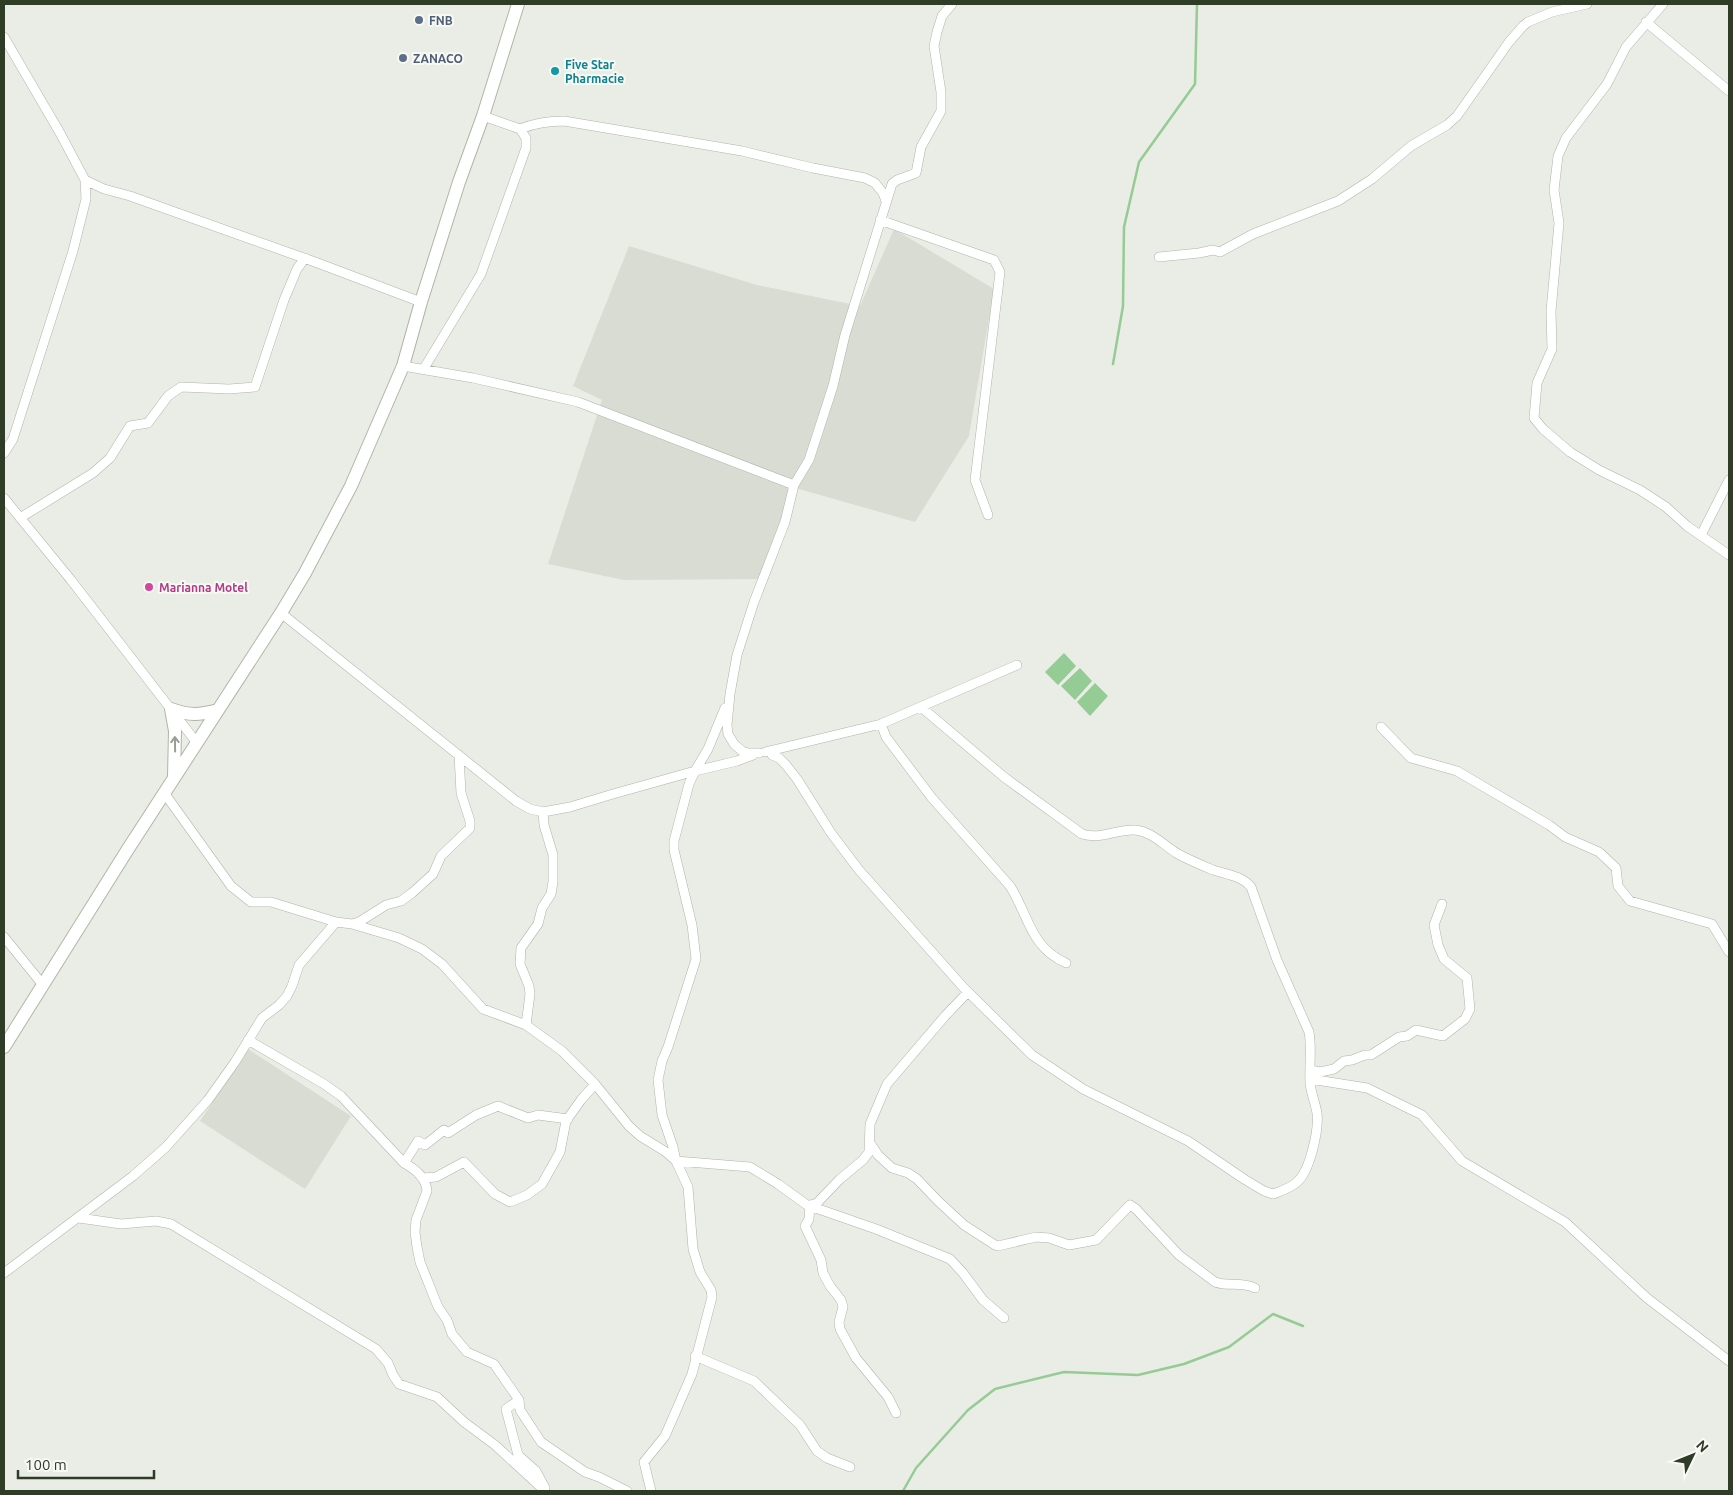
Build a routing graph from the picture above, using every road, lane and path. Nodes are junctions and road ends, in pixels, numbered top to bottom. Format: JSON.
{"nodes":[{"id":1,"x":518,"y":4,"type":"edge"},
{"id":2,"x":952,"y":4,"type":"edge"},
{"id":3,"x":1587,"y":4,"type":"edge"},
{"id":4,"x":1663,"y":4,"type":"edge"},
{"id":5,"x":1646,"y":22,"type":"junction"},
{"id":6,"x":4,"y":37,"type":"edge"},
{"id":7,"x":1729,"y":91,"type":"edge"},
{"id":8,"x":483,"y":116,"type":"junction"},
{"id":9,"x":520,"y":129,"type":"junction"},
{"id":10,"x":85,"y":180,"type":"junction"},
{"id":11,"x":104,"y":189,"type":"junction"},
{"id":12,"x":86,"y":199,"type":"junction"},
{"id":13,"x":886,"y":201,"type":"junction"},
{"id":14,"x":880,"y":220,"type":"junction"},
{"id":15,"x":1159,"y":257,"type":"dead end"},
{"id":16,"x":305,"y":258,"type":"junction"},
{"id":17,"x":421,"y":302,"type":"junction"},
{"id":18,"x":403,"y":366,"type":"junction"},
{"id":19,"x":423,"y":370,"type":"junction"},
{"id":20,"x":4,"y":453,"type":"edge"},
{"id":21,"x":1729,"y":480,"type":"edge"},
{"id":22,"x":794,"y":485,"type":"junction"},
{"id":23,"x":4,"y":498,"type":"edge"},
{"id":24,"x":988,"y":515,"type":"dead end"},
{"id":25,"x":20,"y":518,"type":"junction"},
{"id":26,"x":1701,"y":536,"type":"junction"},
{"id":27,"x":1729,"y":555,"type":"edge"},
{"id":28,"x":281,"y":613,"type":"junction"},
{"id":29,"x":1017,"y":665,"type":"dead end"},
{"id":30,"x":730,"y":694,"type":"junction"},
{"id":31,"x":920,"y":707,"type":"junction"},
{"id":32,"x":171,"y":709,"type":"junction"},
{"id":33,"x":218,"y":710,"type":"junction"},
{"id":34,"x":882,"y":724,"type":"junction"},
{"id":35,"x":1381,"y":727,"type":"dead end"},
{"id":36,"x":197,"y":743,"type":"junction"},
{"id":37,"x":770,"y":751,"type":"junction"},
{"id":38,"x":758,"y":753,"type":"junction"},
{"id":39,"x":459,"y":755,"type":"junction"},
{"id":40,"x":695,"y":771,"type":"junction"},
{"id":41,"x":174,"y":780,"type":"junction"},
{"id":42,"x":165,"y":794,"type":"junction"},
{"id":43,"x":543,"y":812,"type":"junction"},
{"id":44,"x":1442,"y":904,"type":"dead end"},
{"id":45,"x":336,"y":922,"type":"junction"},
{"id":46,"x":352,"y":924,"type":"junction"},
{"id":47,"x":4,"y":937,"type":"edge"},
{"id":48,"x":1729,"y":952,"type":"edge"},
{"id":49,"x":1066,"y":963,"type":"dead end"},
{"id":50,"x":43,"y":985,"type":"junction"},
{"id":51,"x":968,"y":992,"type":"junction"},
{"id":52,"x":526,"y":1024,"type":"junction"},
{"id":53,"x":248,"y":1040,"type":"junction"},
{"id":54,"x":4,"y":1047,"type":"edge"},
{"id":55,"x":1310,"y":1075,"type":"junction"},
{"id":56,"x":595,"y":1084,"type":"junction"},
{"id":57,"x":568,"y":1119,"type":"junction"},
{"id":58,"x":870,"y":1143,"type":"junction"},
{"id":59,"x":676,"y":1161,"type":"junction"},
{"id":60,"x":404,"y":1163,"type":"junction"},
{"id":61,"x":423,"y":1178,"type":"junction"},
{"id":62,"x":810,"y":1205,"type":"junction"},
{"id":63,"x":79,"y":1218,"type":"junction"},
{"id":64,"x":4,"y":1273,"type":"edge"},
{"id":65,"x":1255,"y":1288,"type":"dead end"},
{"id":66,"x":1004,"y":1318,"type":"dead end"},
{"id":67,"x":695,"y":1356,"type":"junction"},
{"id":68,"x":1729,"y":1361,"type":"edge"},
{"id":69,"x":519,"y":1400,"type":"junction"},
{"id":70,"x":896,"y":1413,"type":"dead end"},
{"id":71,"x":850,"y":1467,"type":"dead end"},
{"id":72,"x":546,"y":1491,"type":"edge"},
{"id":73,"x":627,"y":1491,"type":"edge"},
{"id":74,"x":651,"y":1491,"type":"edge"}],
"edges":[{"from":1,"to":8,"type":"main road"},
{"from":2,"to":13,"type":"street"},
{"from":3,"to":15,"type":"street"},
{"from":4,"to":5,"type":"street"},
{"from":5,"to":7,"type":"street"},
{"from":5,"to":26,"type":"street"},
{"from":6,"to":10,"type":"street"},
{"from":8,"to":9,"type":"street"},
{"from":8,"to":17,"type":"main road"},
{"from":9,"to":13,"type":"street"},
{"from":9,"to":19,"type":"street"},
{"from":10,"to":11,"type":"street"},
{"from":10,"to":12,"type":"street"},
{"from":11,"to":12,"type":"street"},
{"from":11,"to":16,"type":"street"},
{"from":12,"to":20,"type":"street"},
{"from":13,"to":14,"type":"street"},
{"from":14,"to":22,"type":"street"},
{"from":14,"to":24,"type":"street"},
{"from":16,"to":17,"type":"street"},
{"from":16,"to":25,"type":"street"},
{"from":17,"to":18,"type":"main road"},
{"from":18,"to":19,"type":"street"},
{"from":18,"to":28,"type":"main road"},
{"from":19,"to":22,"type":"street"},
{"from":21,"to":26,"type":"street"},
{"from":22,"to":30,"type":"street"},
{"from":23,"to":25,"type":"street"},
{"from":25,"to":32,"type":"street"},
{"from":26,"to":27,"type":"street"},
{"from":28,"to":33,"type":"main road"},
{"from":28,"to":39,"type":"street"},
{"from":29,"to":31,"type":"street"},
{"from":30,"to":38,"type":"street"},
{"from":30,"to":40,"type":"street"},
{"from":31,"to":34,"type":"street"},
{"from":31,"to":55,"type":"street"},
{"from":32,"to":33,"type":"main road"},
{"from":32,"to":36,"type":"street"},
{"from":41,"to":32,"type":"main road","one_way":true},
{"from":33,"to":36,"type":"main road"},
{"from":34,"to":37,"type":"street"},
{"from":34,"to":49,"type":"street"},
{"from":35,"to":48,"type":"street"},
{"from":36,"to":41,"type":"main road"},
{"from":37,"to":38,"type":"street"},
{"from":37,"to":51,"type":"street"},
{"from":38,"to":40,"type":"street"},
{"from":39,"to":43,"type":"street"},
{"from":39,"to":46,"type":"street"},
{"from":40,"to":43,"type":"street"},
{"from":40,"to":59,"type":"street"},
{"from":41,"to":42,"type":"main road"},
{"from":42,"to":45,"type":"street"},
{"from":42,"to":50,"type":"main road"},
{"from":43,"to":52,"type":"street"},
{"from":44,"to":55,"type":"street"},
{"from":45,"to":46,"type":"street"},
{"from":45,"to":53,"type":"street"},
{"from":46,"to":52,"type":"street"},
{"from":47,"to":50,"type":"street"},
{"from":50,"to":54,"type":"main road"},
{"from":51,"to":55,"type":"street"},
{"from":51,"to":58,"type":"street"},
{"from":52,"to":56,"type":"street"},
{"from":53,"to":60,"type":"street"},
{"from":53,"to":63,"type":"street"},
{"from":55,"to":68,"type":"street"},
{"from":56,"to":57,"type":"street"},
{"from":56,"to":59,"type":"street"},
{"from":57,"to":60,"type":"street"},
{"from":57,"to":61,"type":"street"},
{"from":58,"to":62,"type":"street"},
{"from":58,"to":65,"type":"street"},
{"from":59,"to":62,"type":"street"},
{"from":59,"to":67,"type":"street"},
{"from":60,"to":61,"type":"street"},
{"from":61,"to":69,"type":"street"},
{"from":62,"to":66,"type":"street"},
{"from":62,"to":70,"type":"street"},
{"from":63,"to":64,"type":"street"},
{"from":63,"to":72,"type":"street"},
{"from":67,"to":71,"type":"street"},
{"from":67,"to":74,"type":"street"},
{"from":69,"to":72,"type":"street"},
{"from":69,"to":73,"type":"street"}]}
